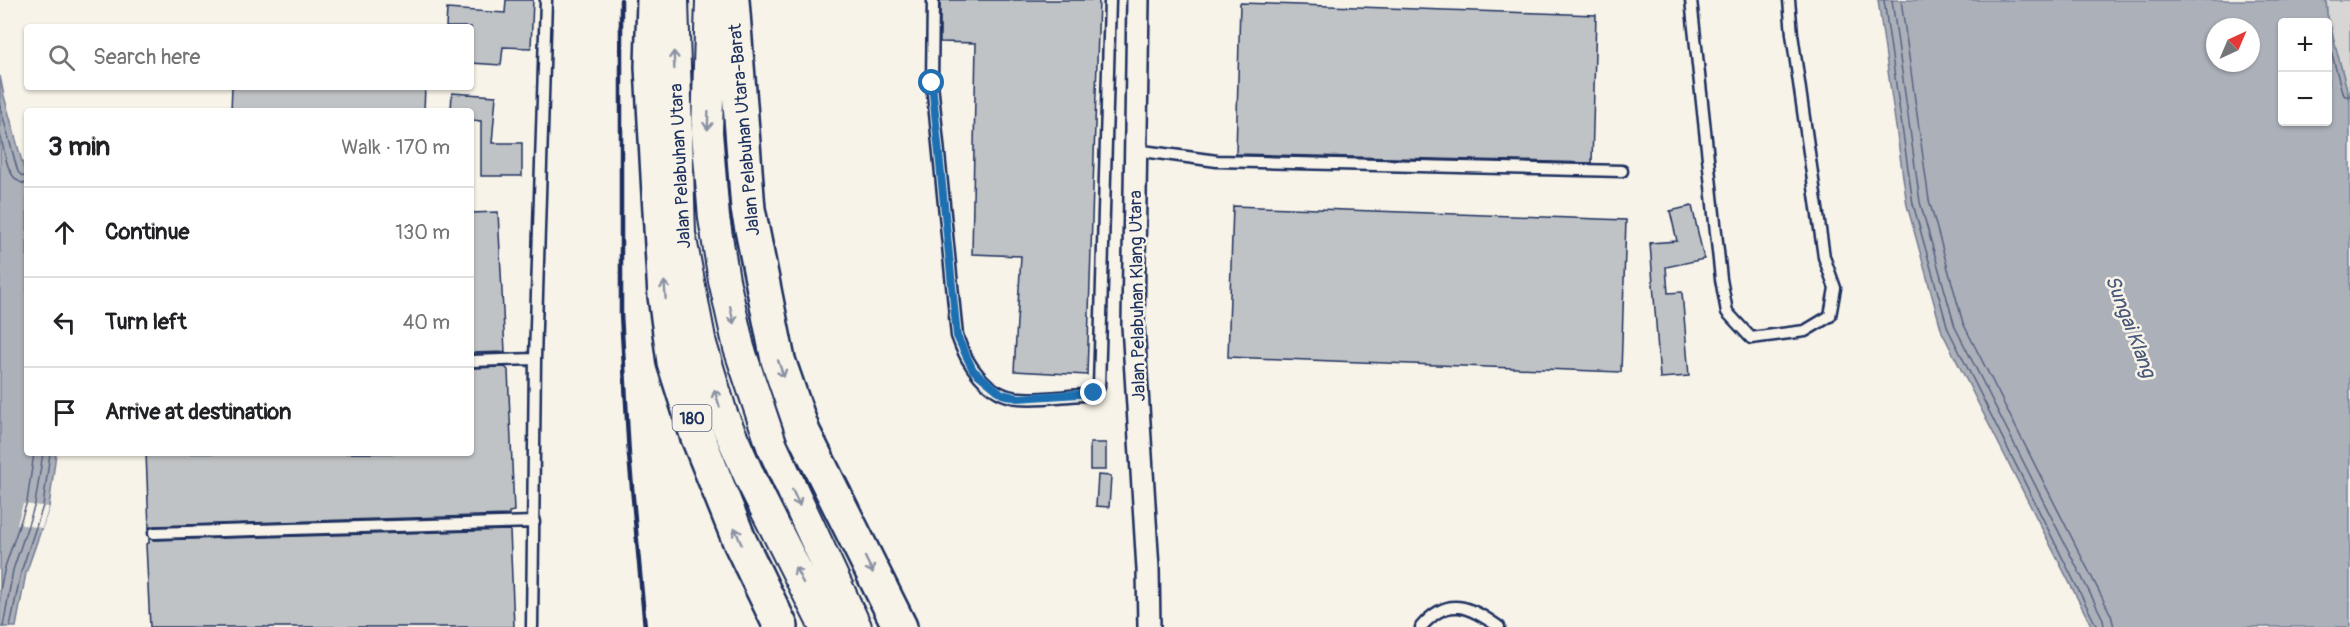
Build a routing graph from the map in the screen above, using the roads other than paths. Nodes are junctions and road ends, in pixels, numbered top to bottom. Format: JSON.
{"nodes":[{"id":1,"x":546,"y":0,"type":"edge"},
{"id":2,"x":654,"y":0,"type":"edge"},
{"id":3,"x":673,"y":0,"type":"edge"},
{"id":4,"x":711,"y":0,"type":"edge"},
{"id":5,"x":732,"y":0,"type":"edge"},
{"id":6,"x":933,"y":0,"type":"edge"},
{"id":7,"x":1110,"y":0,"type":"edge"},
{"id":8,"x":1138,"y":0,"type":"edge"},
{"id":9,"x":1691,"y":0,"type":"edge"},
{"id":10,"x":1789,"y":0,"type":"edge"},
{"id":11,"x":1135,"y":150,"type":"junction"},
{"id":12,"x":1622,"y":171,"type":"dead end"},
{"id":13,"x":535,"y":359,"type":"junction"},
{"id":14,"x":474,"y":361,"type":"edge"},
{"id":15,"x":534,"y":522,"type":"junction"},
{"id":16,"x":154,"y":533,"type":"dead end"},
{"id":17,"x":847,"y":624,"type":"edge"},
{"id":18,"x":532,"y":627,"type":"edge"},
{"id":19,"x":781,"y":627,"type":"edge"},
{"id":20,"x":900,"y":627,"type":"edge"},
{"id":21,"x":1149,"y":627,"type":"edge"},
{"id":22,"x":1421,"y":627,"type":"edge"},
{"id":23,"x":1499,"y":627,"type":"edge"}],
"edges":[{"from":1,"to":13,"type":"lane"},
{"from":19,"to":2,"type":"main road","number":"180","one_way":true},
{"from":17,"to":3,"type":"main road","name":"Jalan Pelabuhan Utara","one_way":true},
{"from":4,"to":17,"type":"main road","name":"Jalan Pelabuhan Utara","one_way":true},
{"from":5,"to":20,"type":"main road","name":"Jalan Pelabuhan Utara-Barat","one_way":true},
{"from":6,"to":7,"type":"lane"},
{"from":8,"to":11,"type":"street","name":"Jalan Pelabuhan Klang Utara"},
{"from":9,"to":10,"type":"lane"},
{"from":11,"to":12,"type":"lane"},
{"from":11,"to":21,"type":"street","name":"Jalan Pelabuhan Klang Utara"},
{"from":13,"to":14,"type":"lane"},
{"from":13,"to":15,"type":"lane"},
{"from":15,"to":16,"type":"lane"},
{"from":15,"to":18,"type":"lane"},
{"from":22,"to":23,"type":"lane"}]}
